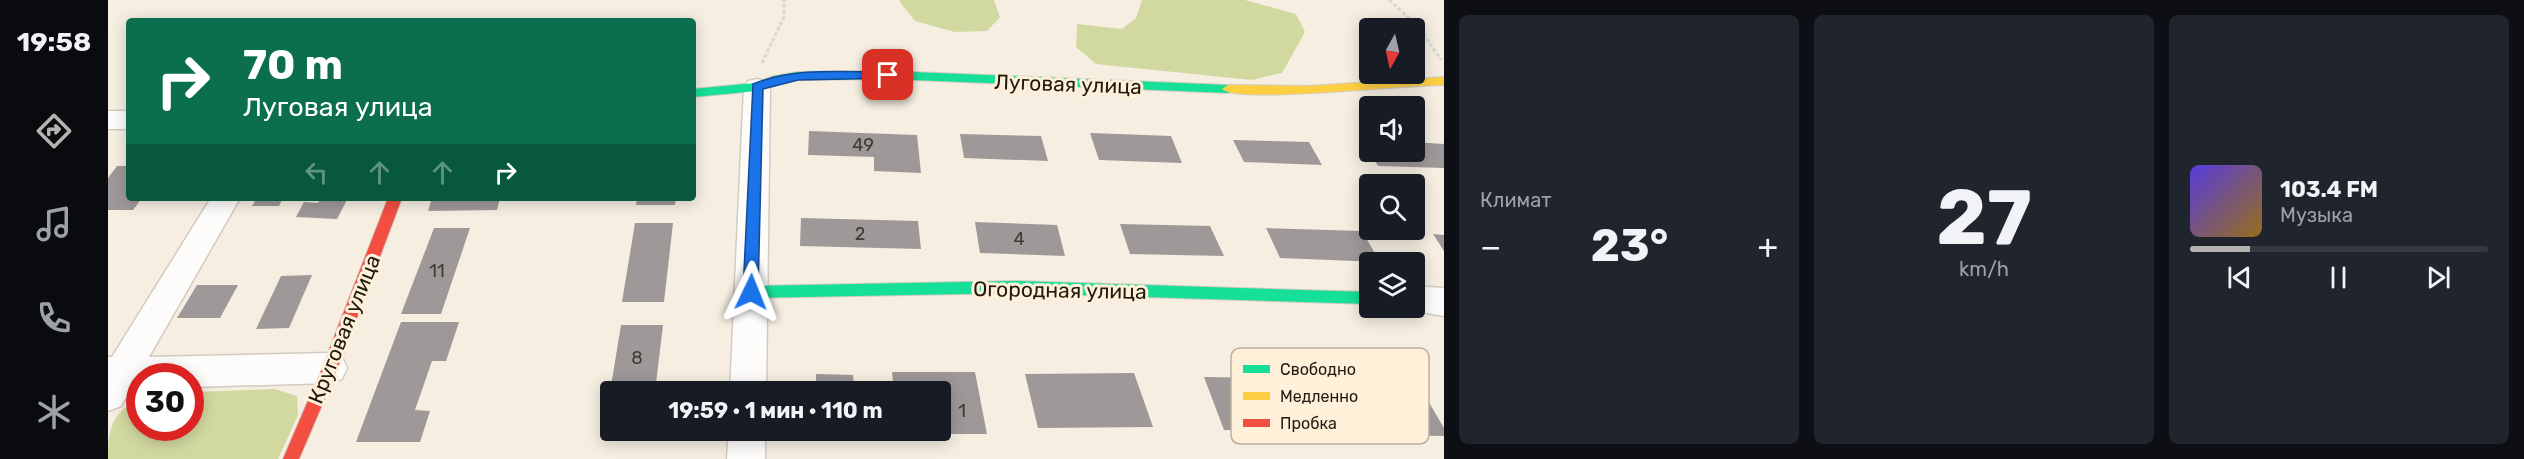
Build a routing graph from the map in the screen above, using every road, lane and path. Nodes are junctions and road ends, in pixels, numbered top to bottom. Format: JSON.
{"nodes":[{"id":1,"x":784,"y":0,"type":"edge"},
{"id":2,"x":1389,"y":0,"type":"edge"},
{"id":3,"x":1444,"y":67,"type":"edge"},
{"id":4,"x":1444,"y":81,"type":"edge"},
{"id":5,"x":757,"y":87,"type":"junction"},
{"id":6,"x":696,"y":93,"type":"edge"},
{"id":7,"x":108,"y":120,"type":"edge"},
{"id":8,"x":126,"y":120,"type":"edge"},
{"id":9,"x":224,"y":201,"type":"edge"},
{"id":10,"x":394,"y":201,"type":"edge"},
{"id":11,"x":751,"y":292,"type":"junction"},
{"id":12,"x":1359,"y":298,"type":"edge"},
{"id":13,"x":1425,"y":300,"type":"edge"},
{"id":14,"x":1444,"y":302,"type":"edge"},
{"id":15,"x":330,"y":368,"type":"junction"},
{"id":16,"x":112,"y":380,"type":"edge"},
{"id":17,"x":748,"y":381,"type":"edge"},
{"id":18,"x":747,"y":441,"type":"edge"},
{"id":19,"x":291,"y":459,"type":"edge"},
{"id":20,"x":746,"y":459,"type":"edge"}],
"edges":[{"from":1,"to":5,"type":"path"},
{"from":2,"to":3,"type":"path"},
{"from":4,"to":5,"type":"street","name":"Луговая улица"},
{"from":5,"to":6,"type":"street","name":"Луговая улица"},
{"from":5,"to":11,"type":"street"},
{"from":7,"to":8,"type":"street"},
{"from":9,"to":16,"type":"street"},
{"from":10,"to":15,"type":"street","name":"Круговая улица"},
{"from":11,"to":12,"type":"street","name":"Огородная улица"},
{"from":11,"to":17,"type":"street"},
{"from":13,"to":14,"type":"street"},
{"from":15,"to":16,"type":"street"},
{"from":15,"to":19,"type":"street","name":"Круговая улица"},
{"from":18,"to":20,"type":"street"}]}
